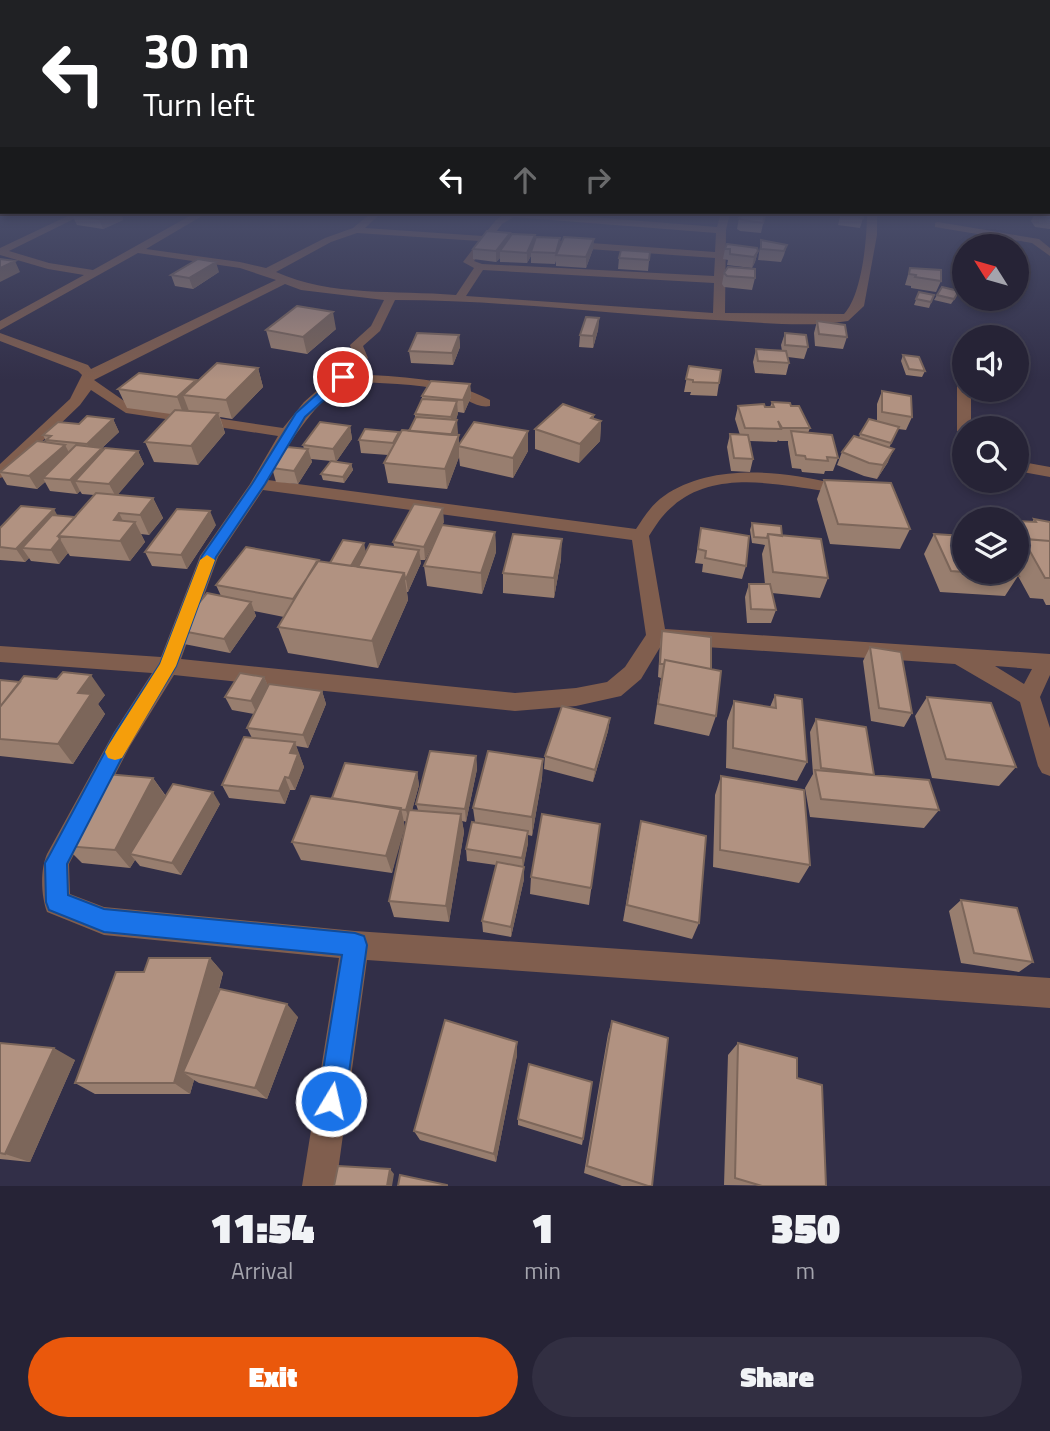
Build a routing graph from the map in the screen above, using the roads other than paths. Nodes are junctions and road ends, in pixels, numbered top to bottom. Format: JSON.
{"nodes":[{"id":1,"x":67,"y":268,"type":"edge"},
{"id":2,"x":102,"y":268,"type":"edge"},
{"id":3,"x":253,"y":268,"type":"edge"},
{"id":4,"x":274,"y":268,"type":"edge"},
{"id":5,"x":479,"y":268,"type":"edge"},
{"id":6,"x":505,"y":268,"type":"edge"},
{"id":7,"x":721,"y":268,"type":"edge"},
{"id":8,"x":865,"y":268,"type":"edge"},
{"id":9,"x":267,"y":272,"type":"junction"},
{"id":10,"x":94,"y":273,"type":"junction"},
{"id":11,"x":284,"y":280,"type":"junction"},
{"id":12,"x":721,"y":280,"type":"junction"},
{"id":13,"x":391,"y":297,"type":"junction"},
{"id":14,"x":459,"y":298,"type":"junction"},
{"id":15,"x":719,"y":316,"type":"junction"},
{"id":16,"x":0,"y":326,"type":"edge"},
{"id":17,"x":0,"y":337,"type":"edge"},
{"id":18,"x":343,"y":377,"type":"junction"},
{"id":19,"x":88,"y":379,"type":"junction"},
{"id":20,"x":485,"y":403,"type":"dead end"},
{"id":21,"x":287,"y":433,"type":"junction"},
{"id":22,"x":1029,"y":468,"type":"edge"},
{"id":23,"x":1050,"y":472,"type":"edge"},
{"id":24,"x":0,"y":473,"type":"edge"},
{"id":25,"x":258,"y":484,"type":"junction"},
{"id":26,"x":825,"y":486,"type":"edge"},
{"id":27,"x":640,"y":535,"type":"junction"},
{"id":28,"x":656,"y":636,"type":"junction"},
{"id":29,"x":0,"y":654,"type":"edge"},
{"id":30,"x":957,"y":655,"type":"junction"},
{"id":31,"x":1048,"y":662,"type":"edge"},
{"id":32,"x":168,"y":666,"type":"junction"},
{"id":33,"x":1030,"y":697,"type":"junction"},
{"id":34,"x":1050,"y":766,"type":"edge"},
{"id":35,"x":355,"y":945,"type":"junction"},
{"id":36,"x":1050,"y":993,"type":"edge"},
{"id":37,"x":319,"y":1186,"type":"edge"}],
"edges":[{"from":1,"to":10,"type":"street"},
{"from":2,"to":10,"type":"street"},
{"from":3,"to":9,"type":"street"},
{"from":4,"to":9,"type":"street"},
{"from":5,"to":14,"type":"street"},
{"from":6,"to":12,"type":"street"},
{"from":7,"to":12,"type":"street"},
{"from":8,"to":15,"type":"street"},
{"from":9,"to":11,"type":"street"},
{"from":10,"to":16,"type":"street"},
{"from":11,"to":13,"type":"street"},
{"from":11,"to":19,"type":"street"},
{"from":12,"to":15,"type":"street"},
{"from":13,"to":14,"type":"street"},
{"from":13,"to":18,"type":"street"},
{"from":14,"to":15,"type":"street"},
{"from":17,"to":19,"type":"street"},
{"from":18,"to":20,"type":"street"},
{"from":18,"to":21,"type":"street"},
{"from":19,"to":21,"type":"street"},
{"from":19,"to":24,"type":"street"},
{"from":21,"to":25,"type":"street"},
{"from":22,"to":23,"type":"street"},
{"from":25,"to":27,"type":"street"},
{"from":25,"to":32,"type":"street"},
{"from":26,"to":27,"type":"street"},
{"from":27,"to":28,"type":"street"},
{"from":28,"to":30,"type":"street"},
{"from":28,"to":32,"type":"street"},
{"from":29,"to":32,"type":"street"},
{"from":30,"to":31,"type":"street"},
{"from":30,"to":33,"type":"street"},
{"from":31,"to":33,"type":"street"},
{"from":32,"to":35,"type":"street"},
{"from":33,"to":34,"type":"street"},
{"from":35,"to":36,"type":"street"},
{"from":35,"to":37,"type":"street"}]}
